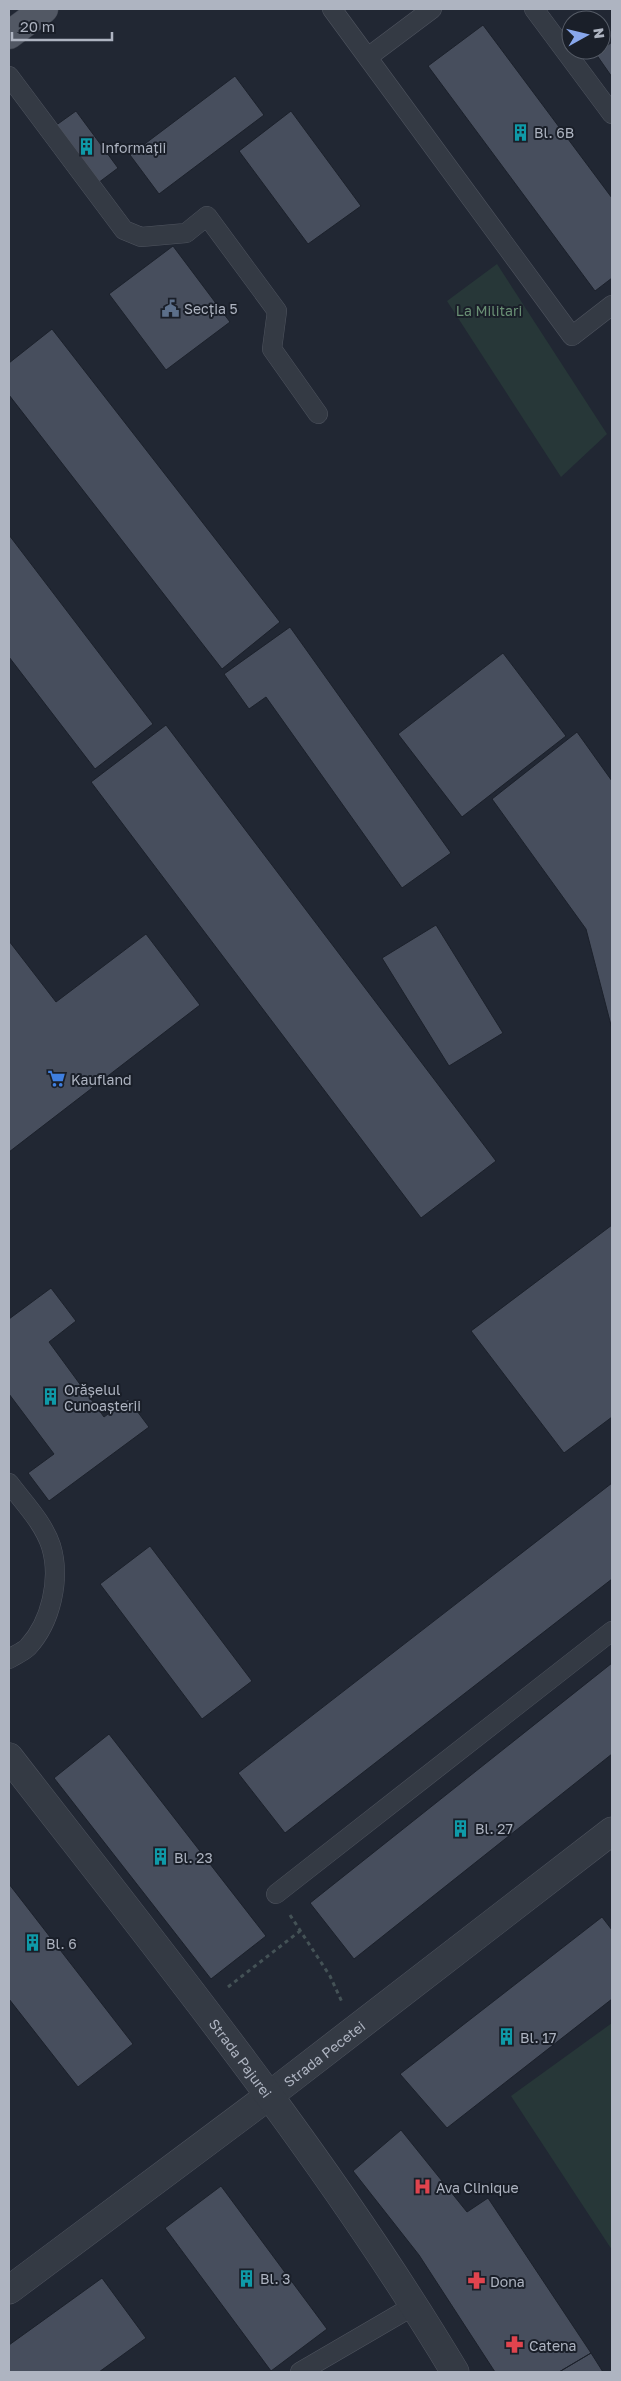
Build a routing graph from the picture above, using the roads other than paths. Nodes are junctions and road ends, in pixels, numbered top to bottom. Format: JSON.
{"nodes":[{"id":1,"x":44,"y":9,"type":"edge"},
{"id":2,"x":332,"y":9,"type":"edge"},
{"id":3,"x":432,"y":9,"type":"edge"},
{"id":4,"x":534,"y":9,"type":"edge"},
{"id":5,"x":9,"y":35,"type":"edge"},
{"id":6,"x":368,"y":57,"type":"junction"},
{"id":7,"x":9,"y":76,"type":"edge"},
{"id":8,"x":612,"y":114,"type":"edge"},
{"id":9,"x":612,"y":305,"type":"edge"},
{"id":10,"x":318,"y":414,"type":"dead end"},
{"id":11,"x":9,"y":1483,"type":"edge"},
{"id":12,"x":612,"y":1631,"type":"edge"},
{"id":13,"x":9,"y":1659,"type":"edge"},
{"id":14,"x":9,"y":1757,"type":"edge"},
{"id":15,"x":612,"y":1831,"type":"edge"},
{"id":16,"x":276,"y":1894,"type":"road end"},
{"id":17,"x":270,"y":2095,"type":"junction"},
{"id":18,"x":9,"y":2290,"type":"edge"},
{"id":19,"x":415,"y":2305,"type":"junction"},
{"id":20,"x":300,"y":2372,"type":"edge"},
{"id":21,"x":455,"y":2372,"type":"edge"}],
"edges":[{"from":1,"to":5,"type":"main road"},
{"from":2,"to":6,"type":"lane"},
{"from":3,"to":6,"type":"lane"},
{"from":4,"to":8,"type":"lane"},
{"from":6,"to":9,"type":"lane"},
{"from":7,"to":10,"type":"lane"},
{"from":11,"to":13,"type":"lane"},
{"from":12,"to":16,"type":"lane"},
{"from":14,"to":17,"type":"street","name":"Strada Pajurei"},
{"from":15,"to":17,"type":"street","name":"Strada Pecetei"},
{"from":17,"to":18,"type":"street","name":"Strada Pecetei"},
{"from":17,"to":19,"type":"street","name":"Strada Pajurei"},
{"from":19,"to":20,"type":"lane"},
{"from":19,"to":21,"type":"street","name":"Strada Pajurei"}]}
